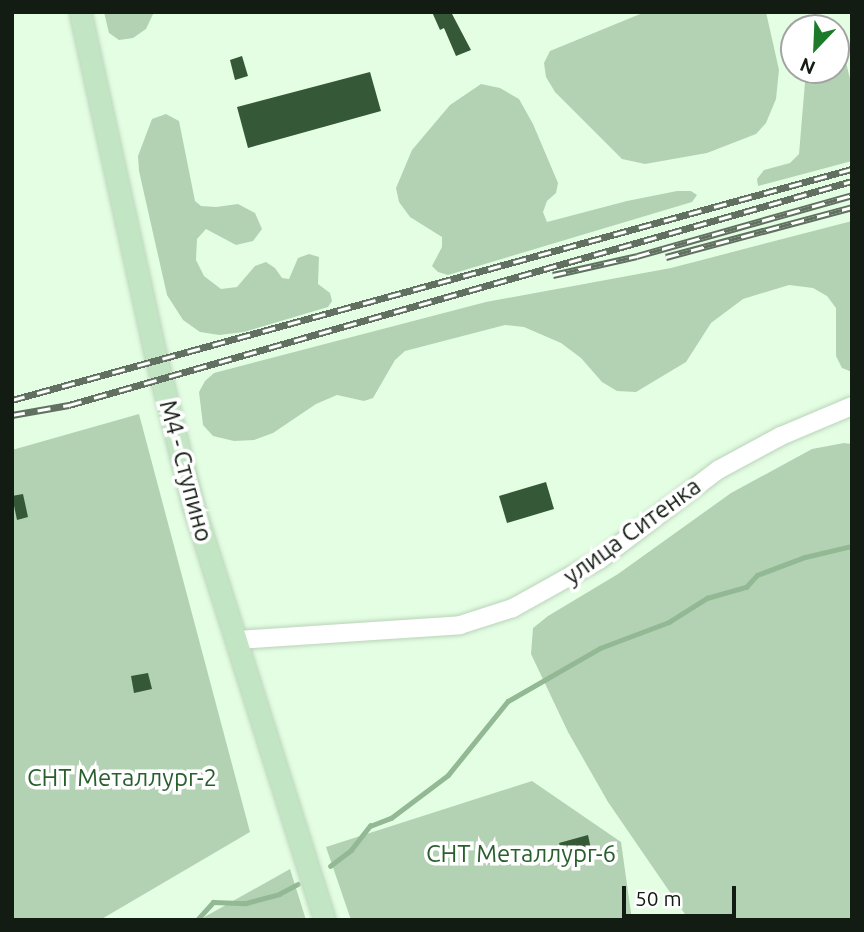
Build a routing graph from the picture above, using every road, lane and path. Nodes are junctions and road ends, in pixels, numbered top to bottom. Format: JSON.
{"nodes":[{"id":1,"x":80,"y":12,"type":"edge"},
{"id":2,"x":852,"y":406,"type":"edge"},
{"id":3,"x":237,"y":640,"type":"junction"},
{"id":4,"x":326,"y":920,"type":"edge"}],
"edges":[{"from":1,"to":3,"type":"main road","name":"М4 - Ступино"},
{"from":2,"to":3,"type":"street","name":"улица Ситенка"},
{"from":3,"to":4,"type":"main road","name":"М4 - Ступино"}]}
